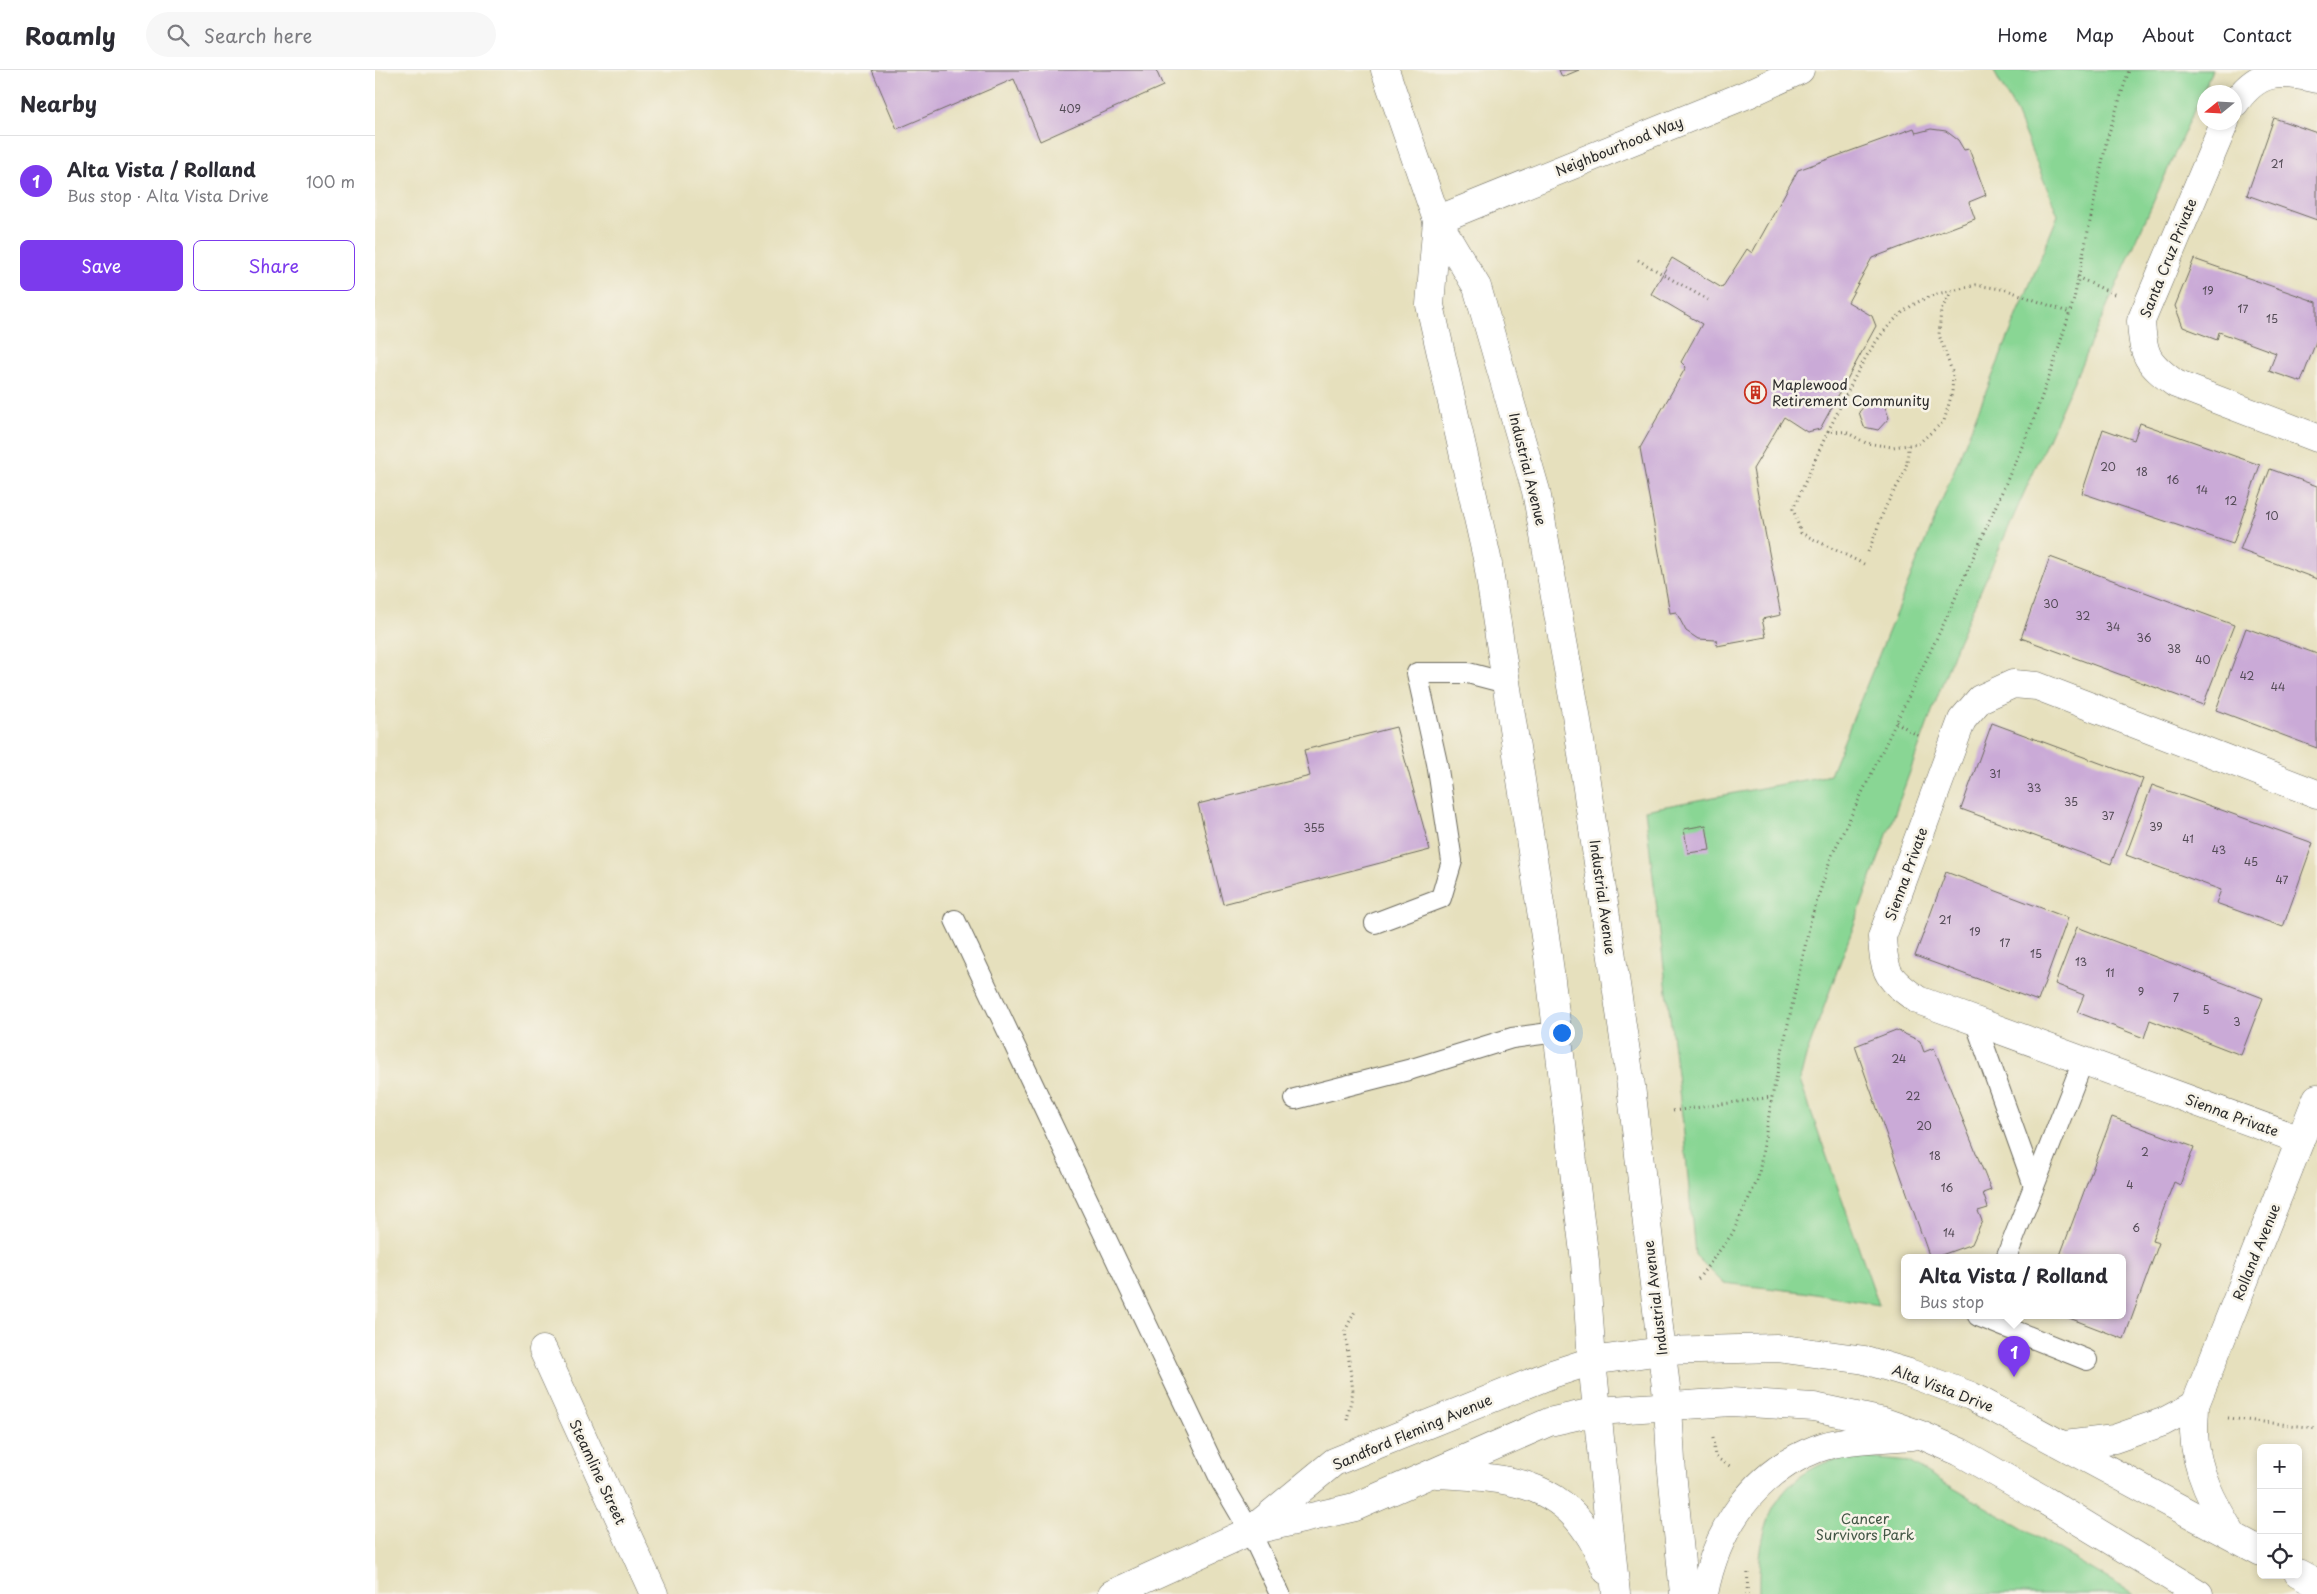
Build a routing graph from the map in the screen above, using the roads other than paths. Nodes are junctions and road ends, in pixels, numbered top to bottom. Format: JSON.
{"nodes":[{"id":1,"x":1385,"y":70,"type":"edge"},
{"id":2,"x":1800,"y":70,"type":"edge"},
{"id":3,"x":2317,"y":79,"type":"edge"},
{"id":4,"x":2242,"y":93,"type":"edge"},
{"id":5,"x":2222,"y":130,"type":"edge"},
{"id":6,"x":1437,"y":220,"type":"junction"},
{"id":7,"x":2317,"y":438,"type":"edge"},
{"id":8,"x":1506,"y":682,"type":"junction"},
{"id":9,"x":2317,"y":794,"type":"edge"},
{"id":10,"x":955,"y":920,"type":"dead end"},
{"id":11,"x":1375,"y":923,"type":"dead end"},
{"id":12,"x":1975,"y":1021,"type":"junction"},
{"id":13,"x":1557,"y":1032,"type":"junction"},
{"id":14,"x":2083,"y":1061,"type":"junction"},
{"id":15,"x":2317,"y":1098,"type":"edge"},
{"id":16,"x":1295,"y":1099,"type":"dead end"},
{"id":17,"x":2300,"y":1140,"type":"junction"},
{"id":18,"x":2034,"y":1186,"type":"junction"},
{"id":19,"x":2007,"y":1254,"type":"edge"},
{"id":20,"x":1988,"y":1319,"type":"edge"},
{"id":21,"x":543,"y":1350,"type":"dead end"},
{"id":22,"x":1661,"y":1351,"type":"junction"},
{"id":23,"x":2087,"y":1360,"type":"dead end"},
{"id":24,"x":1592,"y":1361,"type":"junction"},
{"id":25,"x":1668,"y":1405,"type":"junction"},
{"id":26,"x":2195,"y":1405,"type":"junction"},
{"id":27,"x":1598,"y":1411,"type":"junction"},
{"id":28,"x":1921,"y":1435,"type":"junction"},
{"id":29,"x":2065,"y":1445,"type":"junction"},
{"id":30,"x":1433,"y":1474,"type":"junction"},
{"id":31,"x":1250,"y":1531,"type":"junction"},
{"id":32,"x":2233,"y":1536,"type":"junction"},
{"id":33,"x":2257,"y":1550,"type":"edge"},
{"id":34,"x":2302,"y":1575,"type":"edge"},
{"id":35,"x":2317,"y":1583,"type":"edge"},
{"id":36,"x":1615,"y":1590,"type":"edge"},
{"id":37,"x":654,"y":1594,"type":"edge"},
{"id":38,"x":1112,"y":1594,"type":"edge"},
{"id":39,"x":1280,"y":1594,"type":"edge"},
{"id":40,"x":1684,"y":1594,"type":"edge"},
{"id":41,"x":1704,"y":1594,"type":"edge"},
{"id":42,"x":2199,"y":1594,"type":"edge"}],
"edges":[{"from":1,"to":6,"type":"street","name":"Industrial Avenue"},
{"from":2,"to":6,"type":"street","name":"Neighbourhood Way"},
{"from":3,"to":4,"type":"street"},
{"from":5,"to":7,"type":"street","name":"Santa Cruz Private"},
{"from":6,"to":8,"type":"street","name":"Industrial Avenue"},
{"from":6,"to":22,"type":"street","name":"Industrial Avenue"},
{"from":8,"to":11,"type":"lane"},
{"from":8,"to":13,"type":"street","name":"Industrial Avenue"},
{"from":9,"to":12,"type":"street","name":"Sienna Private"},
{"from":10,"to":31,"type":"lane"},
{"from":12,"to":14,"type":"street","name":"Sienna Private"},
{"from":12,"to":18,"type":"lane"},
{"from":13,"to":16,"type":"lane"},
{"from":13,"to":24,"type":"street","name":"Industrial Avenue"},
{"from":14,"to":17,"type":"street","name":"Sienna Private"},
{"from":14,"to":18,"type":"lane"},
{"from":15,"to":17,"type":"street","name":"Rolland Avenue"},
{"from":17,"to":26,"type":"street","name":"Rolland Avenue"},
{"from":18,"to":19,"type":"lane"},
{"from":20,"to":23,"type":"lane"},
{"from":21,"to":37,"type":"street","name":"Steamline Street"},
{"from":22,"to":24,"type":"street","name":"Alta Vista Drive"},
{"from":22,"to":25,"type":"street","name":"Industrial Avenue"},
{"from":22,"to":29,"type":"street","name":"Alta Vista Drive"},
{"from":24,"to":27,"type":"street","name":"Industrial Avenue"},
{"from":24,"to":31,"type":"street","name":"Sandford Fleming Avenue"},
{"from":25,"to":27,"type":"street"},
{"from":25,"to":28,"type":"street"},
{"from":25,"to":40,"type":"street","name":"Industrial Avenue"},
{"from":26,"to":29,"type":"street"},
{"from":26,"to":32,"type":"street","name":"Rolland Avenue"},
{"from":27,"to":30,"type":"street","name":"Sandford Fleming Avenue"},
{"from":27,"to":36,"type":"street","name":"Industrial Avenue"},
{"from":28,"to":41,"type":"street"},
{"from":28,"to":42,"type":"street"},
{"from":29,"to":32,"type":"street","name":"Alta Vista Drive"},
{"from":30,"to":31,"type":"street","name":"Sandford Fleming Avenue"},
{"from":30,"to":36,"type":"street"},
{"from":31,"to":38,"type":"street","name":"Sandford Fleming Avenue"},
{"from":31,"to":39,"type":"lane"},
{"from":32,"to":33,"type":"street","name":"Alta Vista Drive"},
{"from":34,"to":35,"type":"street"}]}
